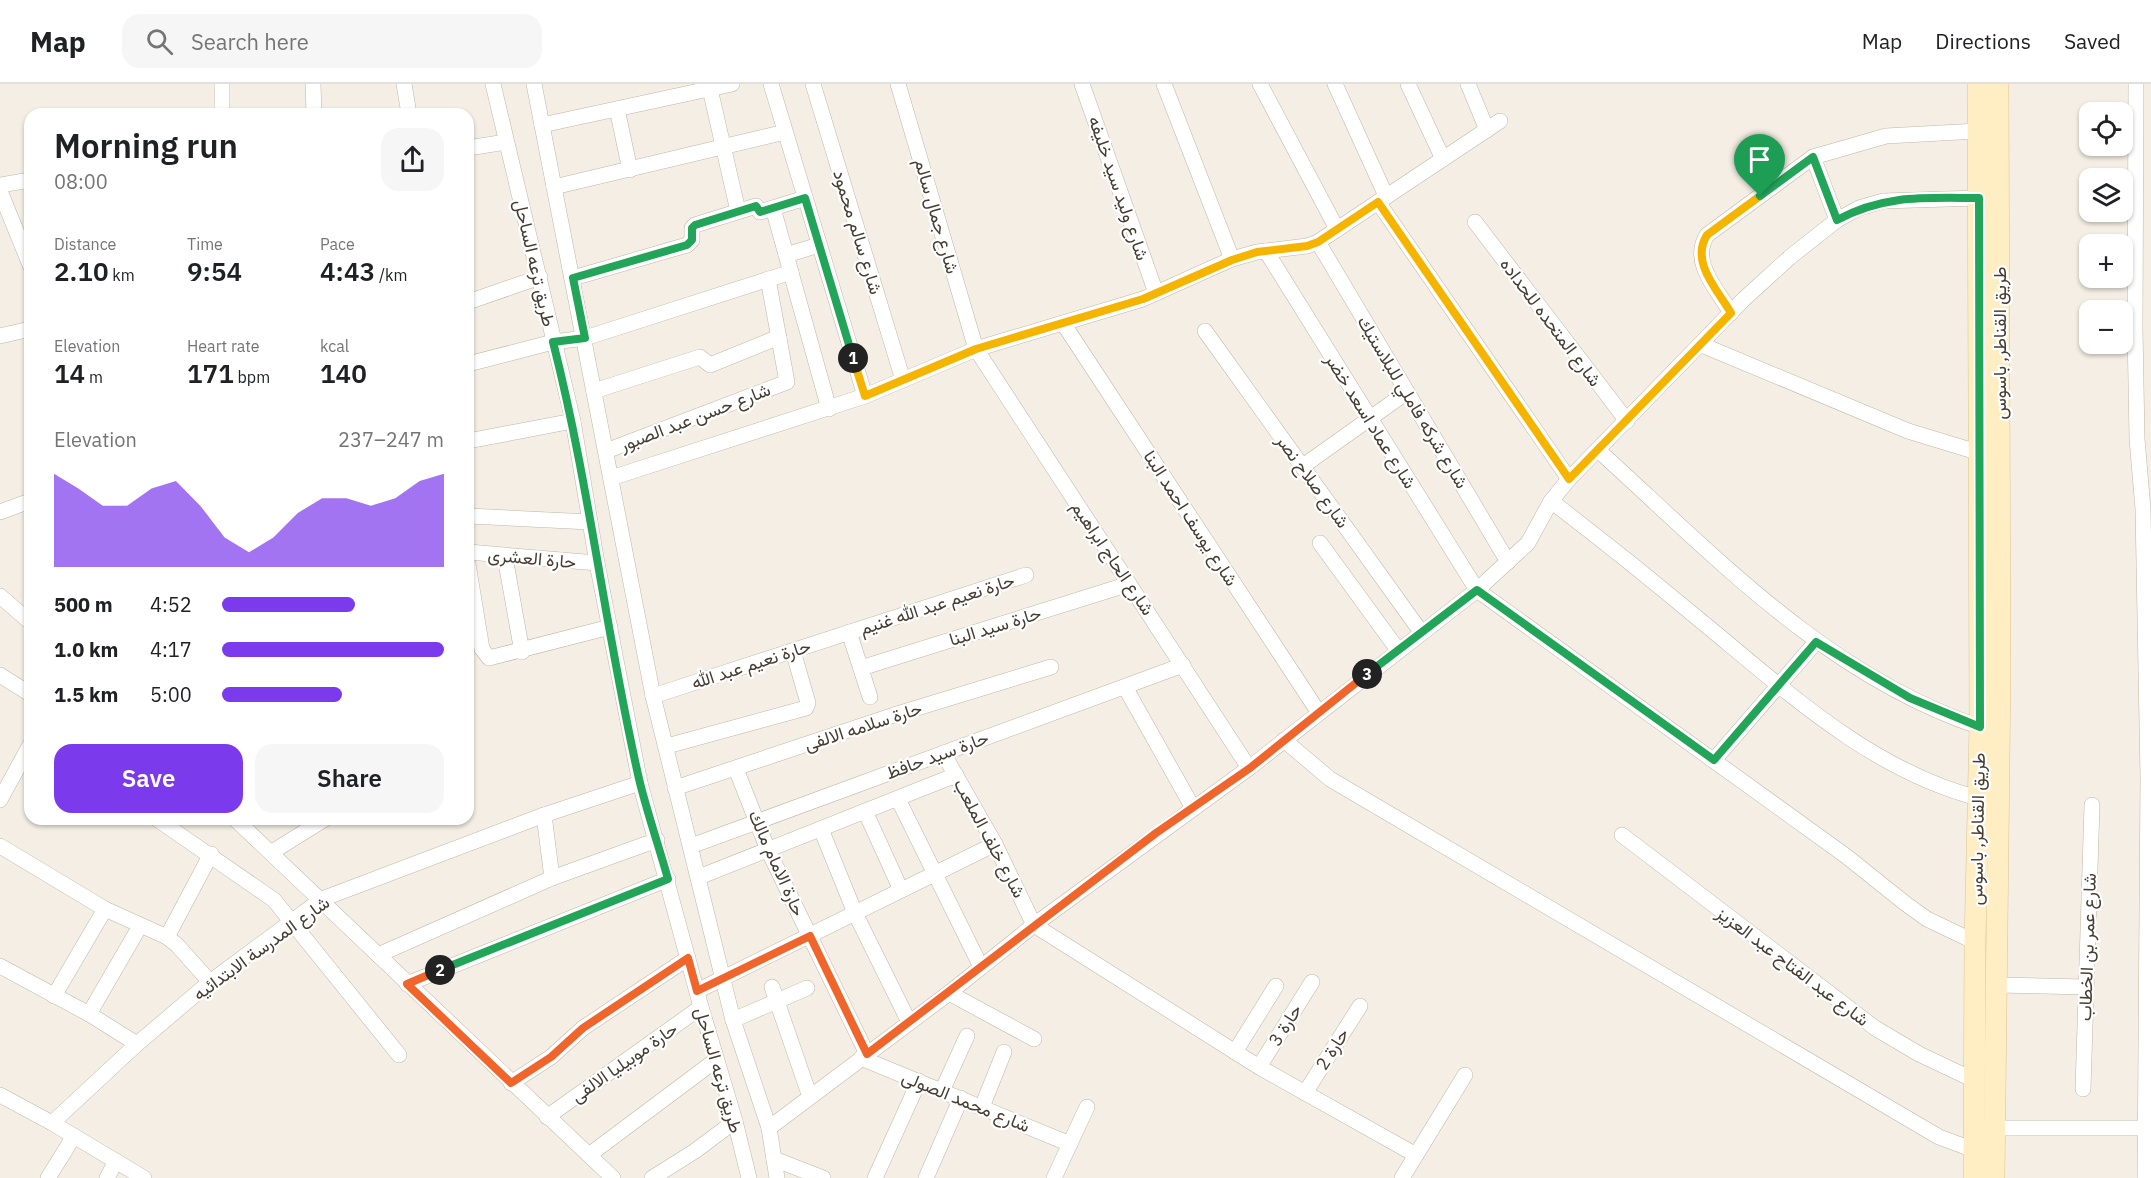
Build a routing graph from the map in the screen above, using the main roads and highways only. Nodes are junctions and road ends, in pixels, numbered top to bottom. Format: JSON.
{"nodes":[{"id":1,"x":1978,"y":84,"type":"edge"},
{"id":2,"x":1998,"y":84,"type":"edge"},
{"id":3,"x":1984,"y":1128,"type":"junction"},
{"id":4,"x":1974,"y":1178,"type":"edge"},
{"id":5,"x":1994,"y":1178,"type":"edge"}],
"edges":[{"from":1,"to":3,"type":"main road","name":"طريق القناطر, باسوس"},
{"from":2,"to":3,"type":"main road","name":"طريق القناطر, باسوس"},
{"from":3,"to":4,"type":"main road","name":"طريق القناطر, باسوس"},
{"from":3,"to":5,"type":"main road","name":"طريق القناطر, باسوس"}]}
